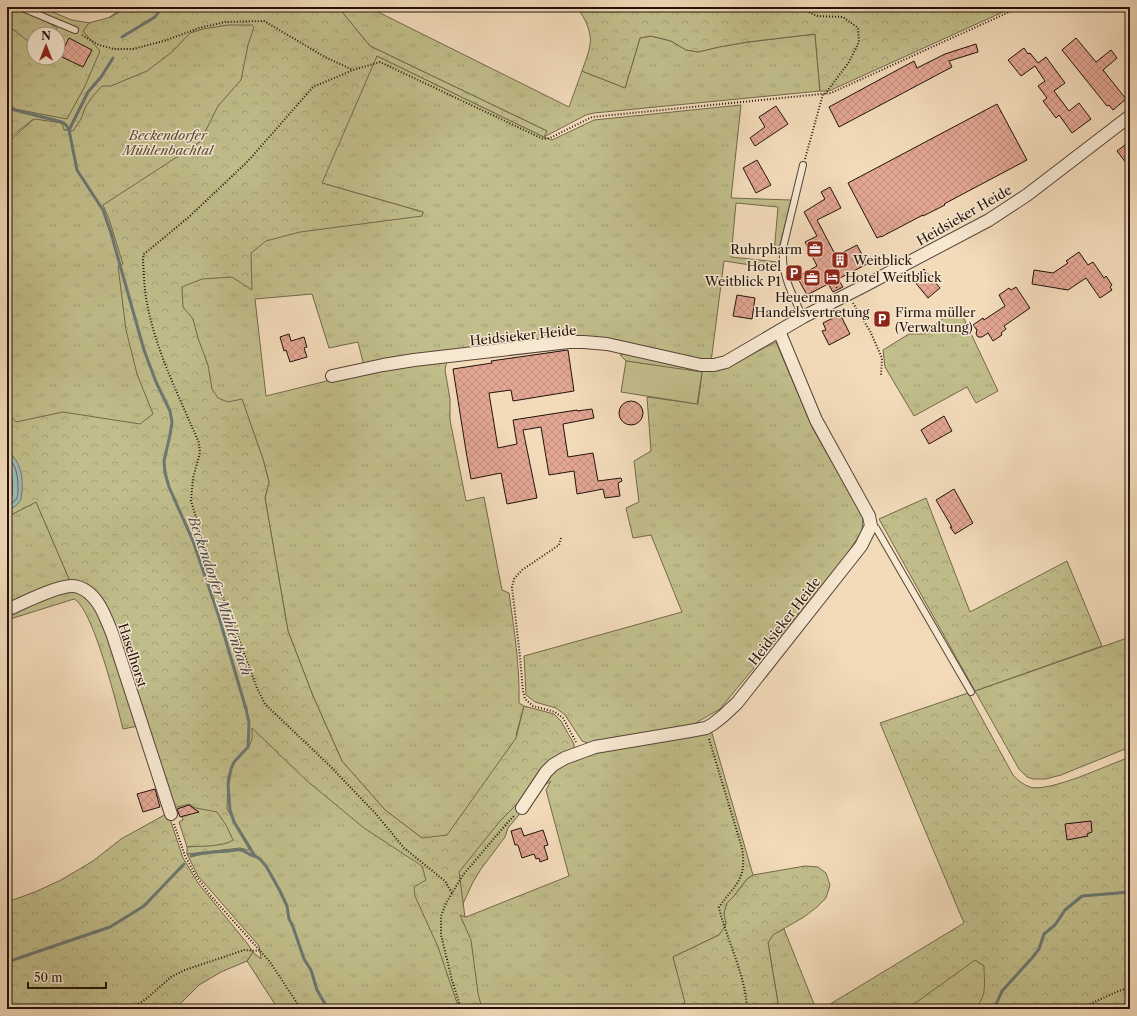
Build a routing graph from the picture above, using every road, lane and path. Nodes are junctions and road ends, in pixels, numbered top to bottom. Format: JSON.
{"nodes":[{"id":1,"x":20,"y":7,"type":"edge"},
{"id":2,"x":798,"y":7,"type":"edge"},
{"id":3,"x":1020,"y":7,"type":"edge"},
{"id":4,"x":75,"y":30,"type":"joint"},
{"id":5,"x":352,"y":70,"type":"dead end"},
{"id":6,"x":824,"y":94,"type":"junction"},
{"id":7,"x":792,"y":97,"type":"dead end"},
{"id":8,"x":1130,"y":116,"type":"edge"},
{"id":9,"x":803,"y":165,"type":"joint"},
{"id":10,"x":834,"y":282,"type":"dead end"},
{"id":11,"x":836,"y":286,"type":"dead end"},
{"id":12,"x":857,"y":300,"type":"dead end"},
{"id":13,"x":803,"y":317,"type":"junction"},
{"id":14,"x":779,"y":331,"type":"junction"},
{"id":15,"x":881,"y":375,"type":"dead end"},
{"id":16,"x":332,"y":376,"type":"dead end"},
{"id":17,"x":871,"y":526,"type":"junction"},
{"id":18,"x":562,"y":538,"type":"dead end"},
{"id":19,"x":7,"y":610,"type":"edge"},
{"id":20,"x":971,"y":692,"type":"dead end"},
{"id":21,"x":706,"y":728,"type":"junction"},
{"id":22,"x":581,"y":752,"type":"junction"},
{"id":23,"x":522,"y":808,"type":"joint"},
{"id":24,"x":171,"y":814,"type":"joint"},
{"id":25,"x":259,"y":951,"type":"junction"},
{"id":26,"x":1130,"y":987,"type":"edge"},
{"id":27,"x":131,"y":1009,"type":"edge"},
{"id":28,"x":301,"y":1009,"type":"edge"},
{"id":29,"x":461,"y":1009,"type":"edge"},
{"id":30,"x":747,"y":1009,"type":"edge"},
{"id":31,"x":1079,"y":1009,"type":"edge"}],
"edges":[{"from":1,"to":4,"type":"lane"},
{"from":2,"to":6,"type":"path"},
{"from":3,"to":6,"type":"path"},
{"from":4,"to":5,"type":"path"},
{"from":6,"to":7,"type":"path"},
{"from":6,"to":9,"type":"path"},
{"from":8,"to":13,"type":"street","name":"Heidsieker Heide"},
{"from":9,"to":13,"type":"lane"},
{"from":10,"to":11,"type":"path"},
{"from":12,"to":15,"type":"path"},
{"from":13,"to":14,"type":"street","name":"Heidsieker Heide"},
{"from":14,"to":16,"type":"street","name":"Heidsieker Heide"},
{"from":14,"to":17,"type":"street"},
{"from":17,"to":20,"type":"lane"},
{"from":17,"to":21,"type":"street","name":"Heidsieker Heide"},
{"from":18,"to":22,"type":"path"},
{"from":19,"to":24,"type":"street","name":"Haselhorst"},
{"from":21,"to":22,"type":"street","name":"Heidsieker Heide"},
{"from":21,"to":30,"type":"path"},
{"from":22,"to":23,"type":"street","name":"Heidsieker Heide"},
{"from":23,"to":29,"type":"path"},
{"from":24,"to":25,"type":"path"},
{"from":25,"to":27,"type":"path"},
{"from":25,"to":28,"type":"path"},
{"from":26,"to":31,"type":"path"}]}
